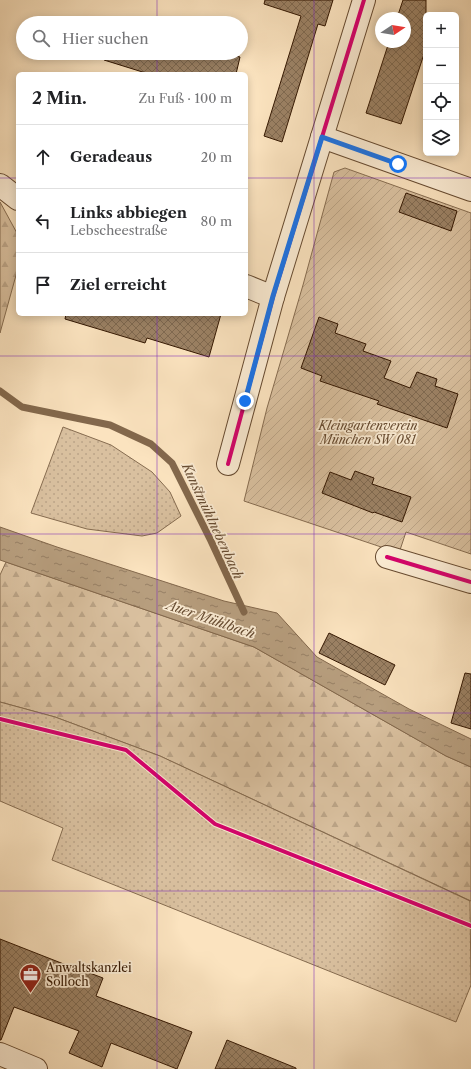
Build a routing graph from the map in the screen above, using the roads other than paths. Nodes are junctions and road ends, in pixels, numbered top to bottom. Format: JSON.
{"nodes":[{"id":1,"x":364,"y":0,"type":"edge"},
{"id":2,"x":322,"y":137,"type":"junction"},
{"id":3,"x":0,"y":185,"type":"edge"},
{"id":4,"x":471,"y":190,"type":"edge"},
{"id":5,"x":16,"y":197,"type":"edge"},
{"id":6,"x":248,"y":287,"type":"edge"},
{"id":7,"x":273,"y":296,"type":"junction"},
{"id":8,"x":228,"y":464,"type":"dead end"},
{"id":9,"x":387,"y":557,"type":"dead end"},
{"id":10,"x":471,"y":582,"type":"edge"},
{"id":11,"x":0,"y":1054,"type":"edge"},
{"id":12,"x":36,"y":1069,"type":"edge"}],
"edges":[{"from":1,"to":2,"type":"street"},
{"from":2,"to":4,"type":"street"},
{"from":2,"to":7,"type":"street"},
{"from":3,"to":5,"type":"street"},
{"from":6,"to":7,"type":"street"},
{"from":7,"to":8,"type":"street"},
{"from":9,"to":10,"type":"street"},
{"from":11,"to":12,"type":"street"}]}
